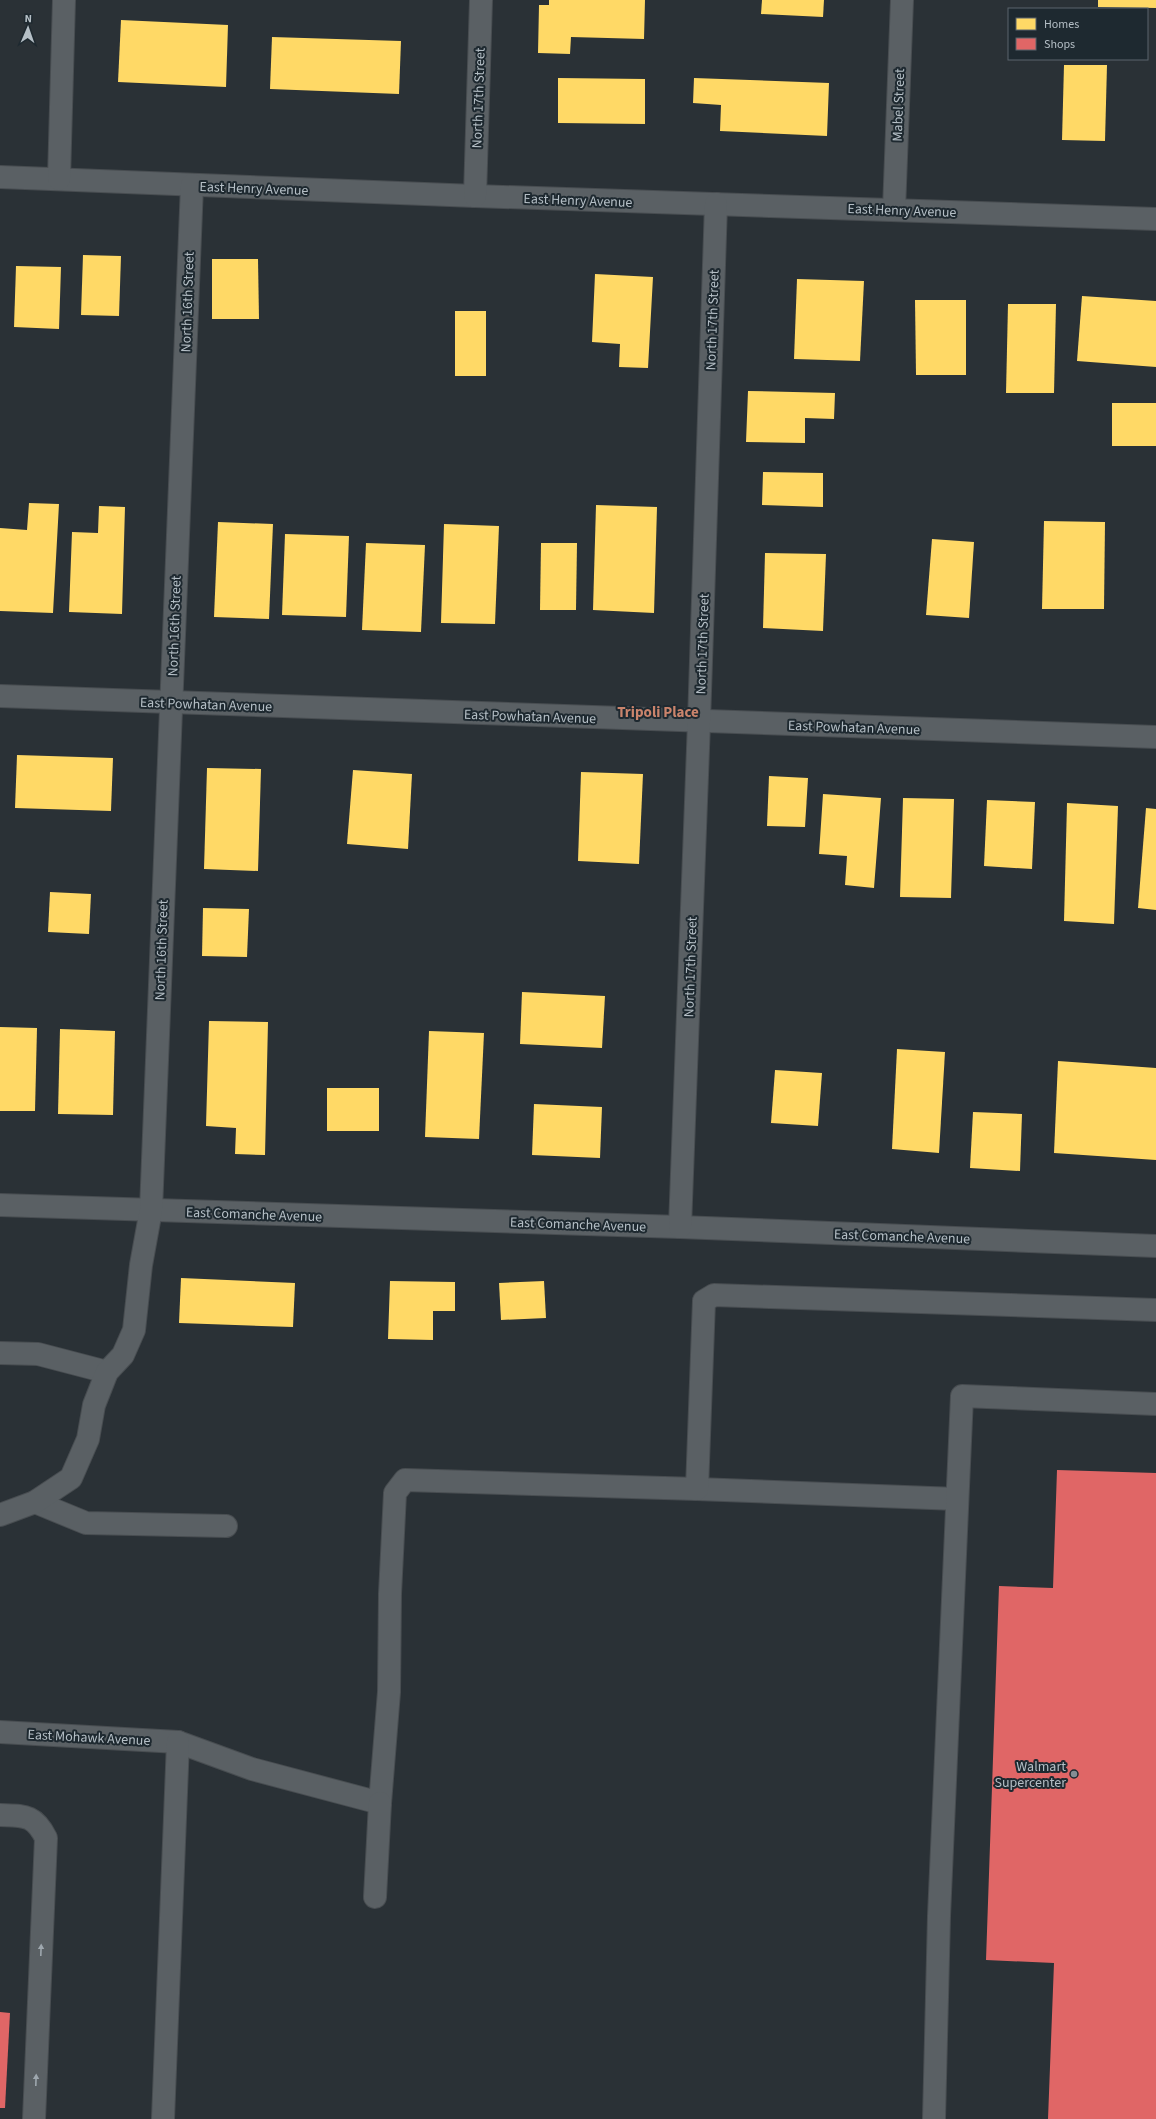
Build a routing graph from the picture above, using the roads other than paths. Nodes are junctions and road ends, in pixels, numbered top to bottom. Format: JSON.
{"nodes":[{"id":1,"x":64,"y":0,"type":"edge"},
{"id":2,"x":481,"y":0,"type":"edge"},
{"id":3,"x":902,"y":0,"type":"edge"},
{"id":4,"x":0,"y":177,"type":"edge"},
{"id":5,"x":59,"y":179,"type":"junction"},
{"id":6,"x":192,"y":185,"type":"junction"},
{"id":7,"x":475,"y":196,"type":"junction"},
{"id":8,"x":716,"y":204,"type":"junction"},
{"id":9,"x":894,"y":210,"type":"junction"},
{"id":10,"x":1156,"y":219,"type":"edge"},
{"id":11,"x":0,"y":696,"type":"edge"},
{"id":12,"x":171,"y":703,"type":"junction"},
{"id":13,"x":699,"y":722,"type":"junction"},
{"id":14,"x":1156,"y":737,"type":"edge"},
{"id":15,"x":0,"y":1205,"type":"edge"},
{"id":16,"x":151,"y":1210,"type":"junction"},
{"id":17,"x":680,"y":1227,"type":"junction"},
{"id":18,"x":1156,"y":1246,"type":"edge"},
{"id":19,"x":1156,"y":1310,"type":"edge"},
{"id":20,"x":0,"y":1353,"type":"edge"},
{"id":21,"x":107,"y":1372,"type":"junction"},
{"id":22,"x":1156,"y":1404,"type":"edge"},
{"id":23,"x":697,"y":1489,"type":"junction"},
{"id":24,"x":957,"y":1499,"type":"junction"},
{"id":25,"x":35,"y":1502,"type":"junction"},
{"id":26,"x":0,"y":1515,"type":"edge"},
{"id":27,"x":226,"y":1526,"type":"dead end"},
{"id":28,"x":0,"y":1732,"type":"edge"},
{"id":29,"x":178,"y":1742,"type":"junction"},
{"id":30,"x":380,"y":1803,"type":"junction"},
{"id":31,"x":0,"y":1815,"type":"edge"},
{"id":32,"x":375,"y":1897,"type":"dead end"},
{"id":33,"x":34,"y":2119,"type":"edge"},
{"id":34,"x":163,"y":2119,"type":"edge"},
{"id":35,"x":934,"y":2119,"type":"edge"}],
"edges":[{"from":1,"to":5,"type":"street"},
{"from":2,"to":7,"type":"street","name":"North 17th Street"},
{"from":3,"to":9,"type":"street","name":"Mabel Street"},
{"from":4,"to":5,"type":"street","name":"East Henry Avenue"},
{"from":5,"to":6,"type":"street","name":"East Henry Avenue"},
{"from":6,"to":7,"type":"street","name":"East Henry Avenue"},
{"from":6,"to":12,"type":"street","name":"North 16th Street"},
{"from":7,"to":8,"type":"street","name":"East Henry Avenue"},
{"from":8,"to":9,"type":"street","name":"East Henry Avenue"},
{"from":8,"to":13,"type":"street","name":"North 17th Street"},
{"from":9,"to":10,"type":"street","name":"East Henry Avenue"},
{"from":11,"to":12,"type":"street","name":"East Powhatan Avenue"},
{"from":12,"to":13,"type":"street","name":"East Powhatan Avenue"},
{"from":12,"to":16,"type":"street","name":"North 16th Street"},
{"from":13,"to":14,"type":"street","name":"East Powhatan Avenue"},
{"from":13,"to":17,"type":"street","name":"North 17th Street"},
{"from":15,"to":16,"type":"street","name":"East Comanche Avenue"},
{"from":16,"to":17,"type":"street","name":"East Comanche Avenue"},
{"from":16,"to":21,"type":"street","name":"North 16th Street"},
{"from":17,"to":18,"type":"street","name":"East Comanche Avenue"},
{"from":19,"to":23,"type":"street"},
{"from":20,"to":21,"type":"street"},
{"from":21,"to":25,"type":"street"},
{"from":22,"to":24,"type":"street"},
{"from":23,"to":24,"type":"street"},
{"from":23,"to":30,"type":"street"},
{"from":24,"to":35,"type":"street"},
{"from":25,"to":26,"type":"street"},
{"from":25,"to":27,"type":"street"},
{"from":28,"to":29,"type":"street","name":"East Mohawk Avenue"},
{"from":29,"to":30,"type":"street","name":"East Mohawk Avenue"},
{"from":29,"to":34,"type":"street"},
{"from":30,"to":32,"type":"street"},
{"from":33,"to":31,"type":"street","one_way":true}]}
